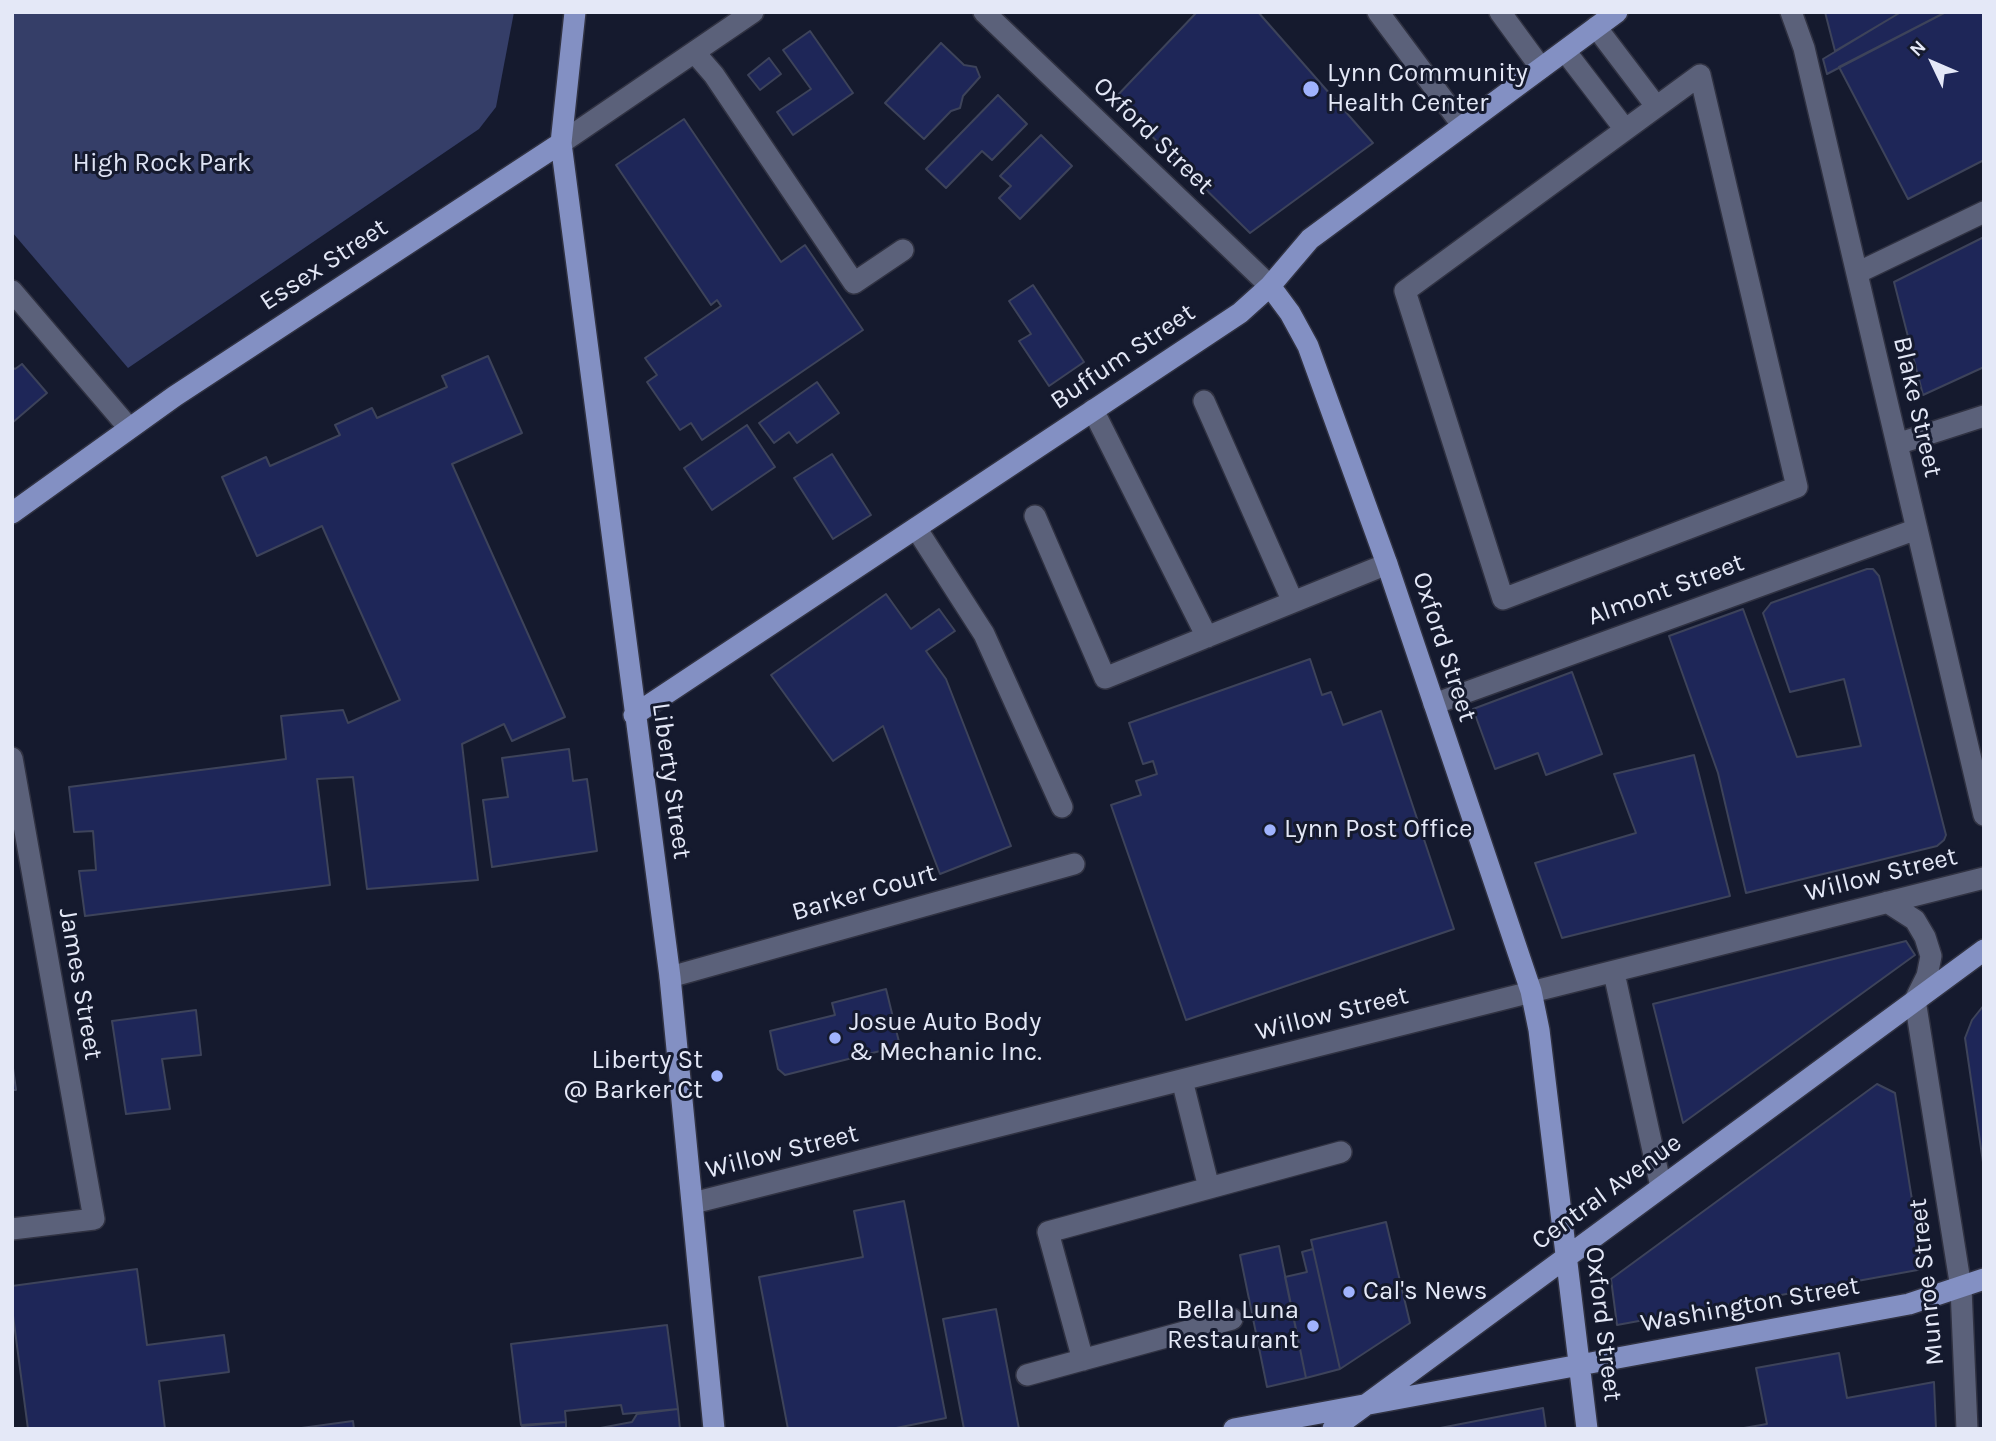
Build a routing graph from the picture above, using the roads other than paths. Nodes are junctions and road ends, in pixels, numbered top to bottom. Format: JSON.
{"nodes":[{"id":1,"x":575,"y":12,"type":"edge"},
{"id":2,"x":753,"y":12,"type":"edge"},
{"id":3,"x":984,"y":12,"type":"edge"},
{"id":4,"x":1378,"y":12,"type":"edge"},
{"id":5,"x":1500,"y":12,"type":"edge"},
{"id":6,"x":1617,"y":12,"type":"edge"},
{"id":7,"x":1791,"y":12,"type":"edge"},
{"id":8,"x":1596,"y":27,"type":"junction"},
{"id":9,"x":1565,"y":51,"type":"junction"},
{"id":10,"x":695,"y":53,"type":"junction"},
{"id":11,"x":1541,"y":68,"type":"junction"},
{"id":12,"x":1656,"y":106,"type":"junction"},
{"id":13,"x":1463,"y":126,"type":"junction"},
{"id":14,"x":1624,"y":128,"type":"junction"},
{"id":15,"x":561,"y":143,"type":"junction"},
{"id":16,"x":1984,"y":212,"type":"edge"},
{"id":17,"x":903,"y":250,"type":"dead end"},
{"id":18,"x":1857,"y":273,"type":"junction"},
{"id":19,"x":1270,"y":286,"type":"junction"},
{"id":20,"x":12,"y":291,"type":"edge"},
{"id":21,"x":1204,"y":401,"type":"dead end"},
{"id":22,"x":1093,"y":410,"type":"junction"},
{"id":23,"x":1984,"y":416,"type":"edge"},
{"id":24,"x":129,"y":428,"type":"junction"},
{"id":25,"x":1897,"y":444,"type":"junction"},
{"id":26,"x":12,"y":513,"type":"edge"},
{"id":27,"x":1035,"y":516,"type":"dead end"},
{"id":28,"x":916,"y":528,"type":"junction"},
{"id":29,"x":1917,"y":529,"type":"junction"},
{"id":30,"x":1387,"y":564,"type":"junction"},
{"id":31,"x":1293,"y":602,"type":"junction"},
{"id":32,"x":1207,"y":637,"type":"junction"},
{"id":33,"x":1434,"y":704,"type":"junction"},
{"id":34,"x":634,"y":715,"type":"junction"},
{"id":35,"x":12,"y":758,"type":"edge"},
{"id":36,"x":1062,"y":807,"type":"dead end"},
{"id":37,"x":1984,"y":815,"type":"edge"},
{"id":38,"x":1074,"y":863,"type":"dead end"},
{"id":39,"x":1984,"y":878,"type":"edge"},
{"id":40,"x":1887,"y":902,"type":"junction"},
{"id":41,"x":1984,"y":950,"type":"edge"},
{"id":42,"x":1614,"y":973,"type":"junction"},
{"id":43,"x":670,"y":977,"type":"junction"},
{"id":44,"x":1531,"y":991,"type":"junction"},
{"id":45,"x":1915,"y":1000,"type":"junction"},
{"id":46,"x":1182,"y":1080,"type":"junction"},
{"id":47,"x":1341,"y":1152,"type":"dead end"},
{"id":48,"x":1661,"y":1187,"type":"junction"},
{"id":49,"x":1209,"y":1188,"type":"junction"},
{"id":50,"x":693,"y":1203,"type":"junction"},
{"id":51,"x":12,"y":1229,"type":"edge"},
{"id":52,"x":1566,"y":1256,"type":"junction"},
{"id":53,"x":1984,"y":1279,"type":"edge"},
{"id":54,"x":1961,"y":1288,"type":"junction"},
{"id":55,"x":1232,"y":1320,"type":"dead end"},
{"id":56,"x":1083,"y":1360,"type":"junction"},
{"id":57,"x":1580,"y":1364,"type":"junction"},
{"id":58,"x":1027,"y":1375,"type":"dead end"},
{"id":59,"x":1368,"y":1403,"type":"junction"},
{"id":60,"x":714,"y":1429,"type":"edge"},
{"id":61,"x":1234,"y":1429,"type":"edge"},
{"id":62,"x":1333,"y":1429,"type":"edge"},
{"id":63,"x":1587,"y":1429,"type":"edge"},
{"id":64,"x":1967,"y":1429,"type":"edge"}],
"edges":[{"from":1,"to":15,"type":"main road"},
{"from":2,"to":10,"type":"street"},
{"from":3,"to":19,"type":"street","name":"Oxford Street"},
{"from":4,"to":13,"type":"street"},
{"from":5,"to":11,"type":"street"},
{"from":6,"to":8,"type":"main road","name":"Buffum Street"},
{"from":7,"to":18,"type":"street","name":"Blake Street"},
{"from":8,"to":9,"type":"main road","name":"Buffum Street"},
{"from":8,"to":12,"type":"street"},
{"from":9,"to":11,"type":"main road","name":"Buffum Street"},
{"from":9,"to":14,"type":"street"},
{"from":10,"to":15,"type":"street"},
{"from":10,"to":17,"type":"street"},
{"from":11,"to":13,"type":"main road","name":"Buffum Street"},
{"from":12,"to":14,"type":"street"},
{"from":12,"to":14,"type":"street"},
{"from":13,"to":19,"type":"main road","name":"Buffum Street"},
{"from":15,"to":24,"type":"main road","name":"Essex Street"},
{"from":15,"to":34,"type":"main road","name":"Liberty Street"},
{"from":16,"to":18,"type":"street"},
{"from":18,"to":25,"type":"street","name":"Blake Street"},
{"from":19,"to":22,"type":"main road","name":"Buffum Street"},
{"from":19,"to":30,"type":"main road","name":"Oxford Street"},
{"from":20,"to":24,"type":"street"},
{"from":21,"to":31,"type":"street"},
{"from":22,"to":28,"type":"main road","name":"Buffum Street"},
{"from":22,"to":32,"type":"street"},
{"from":23,"to":25,"type":"street"},
{"from":24,"to":26,"type":"main road","name":"Essex Street"},
{"from":25,"to":29,"type":"street","name":"Blake Street"},
{"from":27,"to":32,"type":"street"},
{"from":28,"to":34,"type":"main road","name":"Buffum Street"},
{"from":28,"to":36,"type":"street"},
{"from":29,"to":33,"type":"street","name":"Almont Street"},
{"from":29,"to":37,"type":"street","name":"Blake Street"},
{"from":30,"to":31,"type":"street"},
{"from":30,"to":33,"type":"main road","name":"Oxford Street"},
{"from":31,"to":32,"type":"street"},
{"from":33,"to":44,"type":"main road","name":"Oxford Street"},
{"from":34,"to":43,"type":"main road","name":"Liberty Street"},
{"from":35,"to":51,"type":"street","name":"James Street"},
{"from":38,"to":43,"type":"street","name":"Barker Court"},
{"from":39,"to":40,"type":"street","name":"Willow Street"},
{"from":40,"to":42,"type":"street","name":"Willow Street"},
{"from":40,"to":45,"type":"street"},
{"from":41,"to":45,"type":"main road","name":"Central Avenue"},
{"from":42,"to":44,"type":"street","name":"Willow Street"},
{"from":42,"to":48,"type":"street"},
{"from":43,"to":50,"type":"main road","name":"Liberty Street"},
{"from":44,"to":46,"type":"street","name":"Willow Street"},
{"from":44,"to":52,"type":"main road","name":"Oxford Street"},
{"from":45,"to":48,"type":"main road","name":"Central Avenue"},
{"from":45,"to":54,"type":"street","name":"Munroe Street"},
{"from":46,"to":49,"type":"street"},
{"from":46,"to":50,"type":"street","name":"Willow Street"},
{"from":47,"to":49,"type":"street"},
{"from":48,"to":52,"type":"main road","name":"Central Avenue"},
{"from":49,"to":56,"type":"street"},
{"from":50,"to":60,"type":"main road","name":"Liberty Street"},
{"from":52,"to":57,"type":"main road","name":"Oxford Street"},
{"from":52,"to":59,"type":"main road","name":"Central Avenue"},
{"from":53,"to":54,"type":"main road","name":"Washington Street"},
{"from":54,"to":57,"type":"main road","name":"Washington Street"},
{"from":54,"to":64,"type":"street","name":"Munroe Street"},
{"from":55,"to":56,"type":"street"},
{"from":56,"to":58,"type":"street"},
{"from":57,"to":59,"type":"main road","name":"Washington Street"},
{"from":57,"to":63,"type":"main road","name":"Oxford Street"},
{"from":59,"to":61,"type":"main road","name":"Washington Street"},
{"from":59,"to":62,"type":"main road","name":"Central Avenue"}]}
